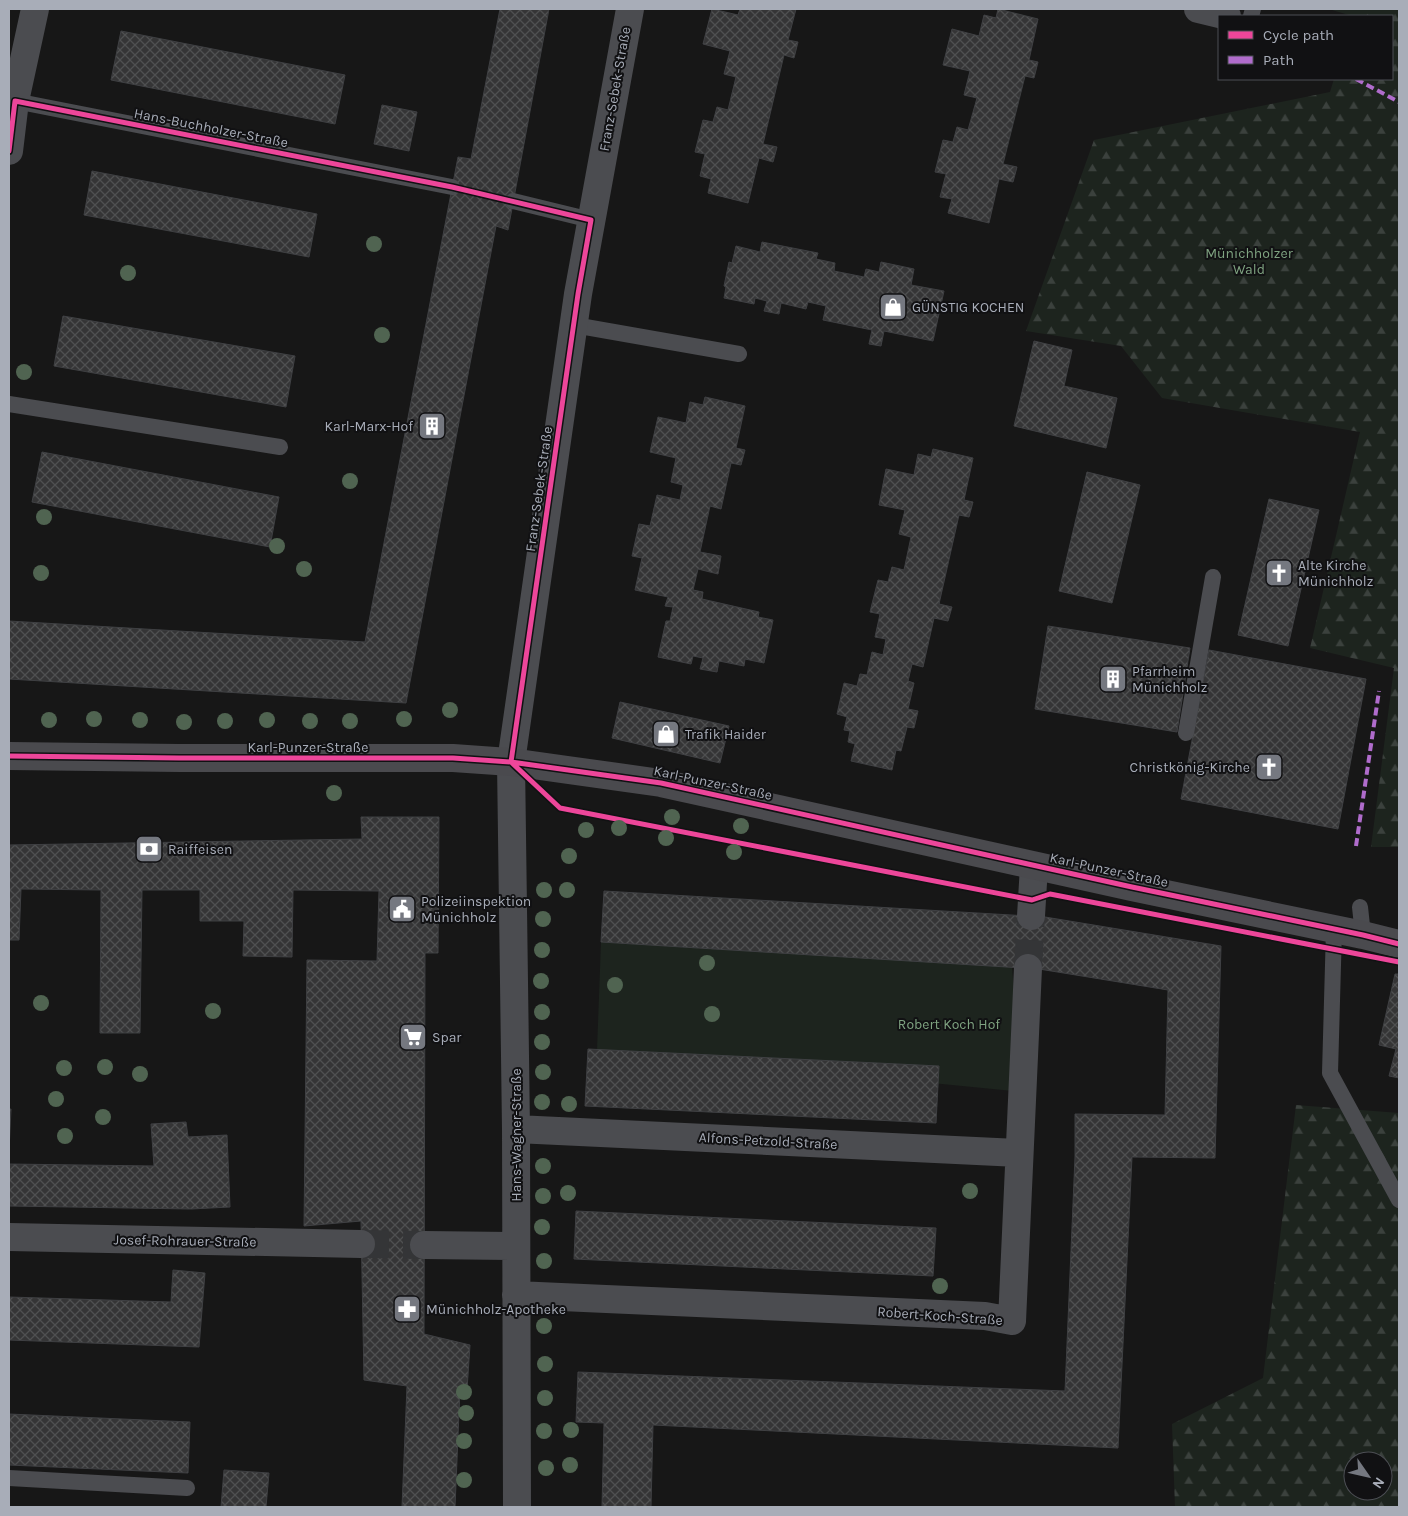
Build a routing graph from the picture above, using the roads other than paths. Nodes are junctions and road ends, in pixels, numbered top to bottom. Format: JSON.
{"nodes":[{"id":1,"x":35,"y":9,"type":"edge"},
{"id":2,"x":630,"y":9,"type":"edge"},
{"id":3,"x":1198,"y":9,"type":"edge"},
{"id":4,"x":1223,"y":15,"type":"edge"},
{"id":5,"x":16,"y":101,"type":"junction"},
{"id":6,"x":9,"y":151,"type":"edge"},
{"id":7,"x":452,"y":187,"type":"dead end"},
{"id":8,"x":513,"y":201,"type":"dead end"},
{"id":9,"x":591,"y":220,"type":"junction"},
{"id":10,"x":574,"y":325,"type":"junction"},
{"id":11,"x":739,"y":354,"type":"dead end"},
{"id":12,"x":9,"y":404,"type":"edge"},
{"id":13,"x":280,"y":447,"type":"dead end"},
{"id":14,"x":1213,"y":578,"type":"dead end"},
{"id":15,"x":1186,"y":733,"type":"dead end"},
{"id":16,"x":9,"y":756,"type":"edge"},
{"id":17,"x":511,"y":762,"type":"junction"},
{"id":18,"x":1034,"y":866,"type":"junction"},
{"id":19,"x":1360,"y":907,"type":"dead end"},
{"id":20,"x":1031,"y":916,"type":"tunnel mouth"},
{"id":21,"x":1334,"y":929,"type":"junction"},
{"id":22,"x":1363,"y":935,"type":"junction"},
{"id":23,"x":1399,"y":944,"type":"edge"},
{"id":24,"x":1028,"y":968,"type":"tunnel mouth"},
{"id":25,"x":516,"y":1129,"type":"junction"},
{"id":26,"x":1020,"y":1153,"type":"junction"},
{"id":27,"x":1399,"y":1200,"type":"edge"},
{"id":28,"x":9,"y":1237,"type":"edge"},
{"id":29,"x":361,"y":1244,"type":"tunnel mouth"},
{"id":30,"x":424,"y":1245,"type":"tunnel mouth"},
{"id":31,"x":515,"y":1246,"type":"junction"},
{"id":32,"x":516,"y":1295,"type":"junction"},
{"id":33,"x":9,"y":1478,"type":"edge"},
{"id":34,"x":188,"y":1488,"type":"dead end"},
{"id":35,"x":517,"y":1507,"type":"edge"}],
"edges":[{"from":1,"to":5,"type":"street"},
{"from":2,"to":9,"type":"street","name":"Franz-Sebek-Straße"},
{"from":3,"to":4,"type":"street"},
{"from":5,"to":6,"type":"street"},
{"from":5,"to":7,"type":"lane","name":"Hans-Buchholzer-Straße"},
{"from":8,"to":9,"type":"lane"},
{"from":9,"to":10,"type":"street","name":"Franz-Sebek-Straße"},
{"from":10,"to":11,"type":"lane"},
{"from":10,"to":17,"type":"street","name":"Franz-Sebek-Straße"},
{"from":12,"to":13,"type":"lane"},
{"from":14,"to":15,"type":"lane"},
{"from":16,"to":17,"type":"street","name":"Karl-Punzer-Straße"},
{"from":17,"to":18,"type":"street","name":"Karl-Punzer-Straße"},
{"from":17,"to":25,"type":"street","name":"Hans-Wagner-Straße"},
{"from":18,"to":20,"type":"street"},
{"from":18,"to":21,"type":"street","name":"Karl-Punzer-Straße"},
{"from":19,"to":22,"type":"lane"},
{"from":21,"to":22,"type":"street","name":"Karl-Punzer-Straße"},
{"from":21,"to":27,"type":"lane"},
{"from":22,"to":23,"type":"street","name":"Karl-Punzer-Straße"},
{"from":24,"to":26,"type":"street","name":"Robert-Koch-Straße"},
{"from":25,"to":26,"type":"street","name":"Alfons-Petzold-Straße"},
{"from":25,"to":31,"type":"street","name":"Hans-Wagner-Straße"},
{"from":26,"to":32,"type":"street","name":"Robert-Koch-Straße"},
{"from":28,"to":29,"type":"street","name":"Josef-Rohrauer-Straße"},
{"from":30,"to":31,"type":"street"},
{"from":31,"to":32,"type":"street","name":"Hans-Wagner-Straße"},
{"from":32,"to":35,"type":"street","name":"Hans-Wagner-Straße"},
{"from":33,"to":34,"type":"lane"}]}
